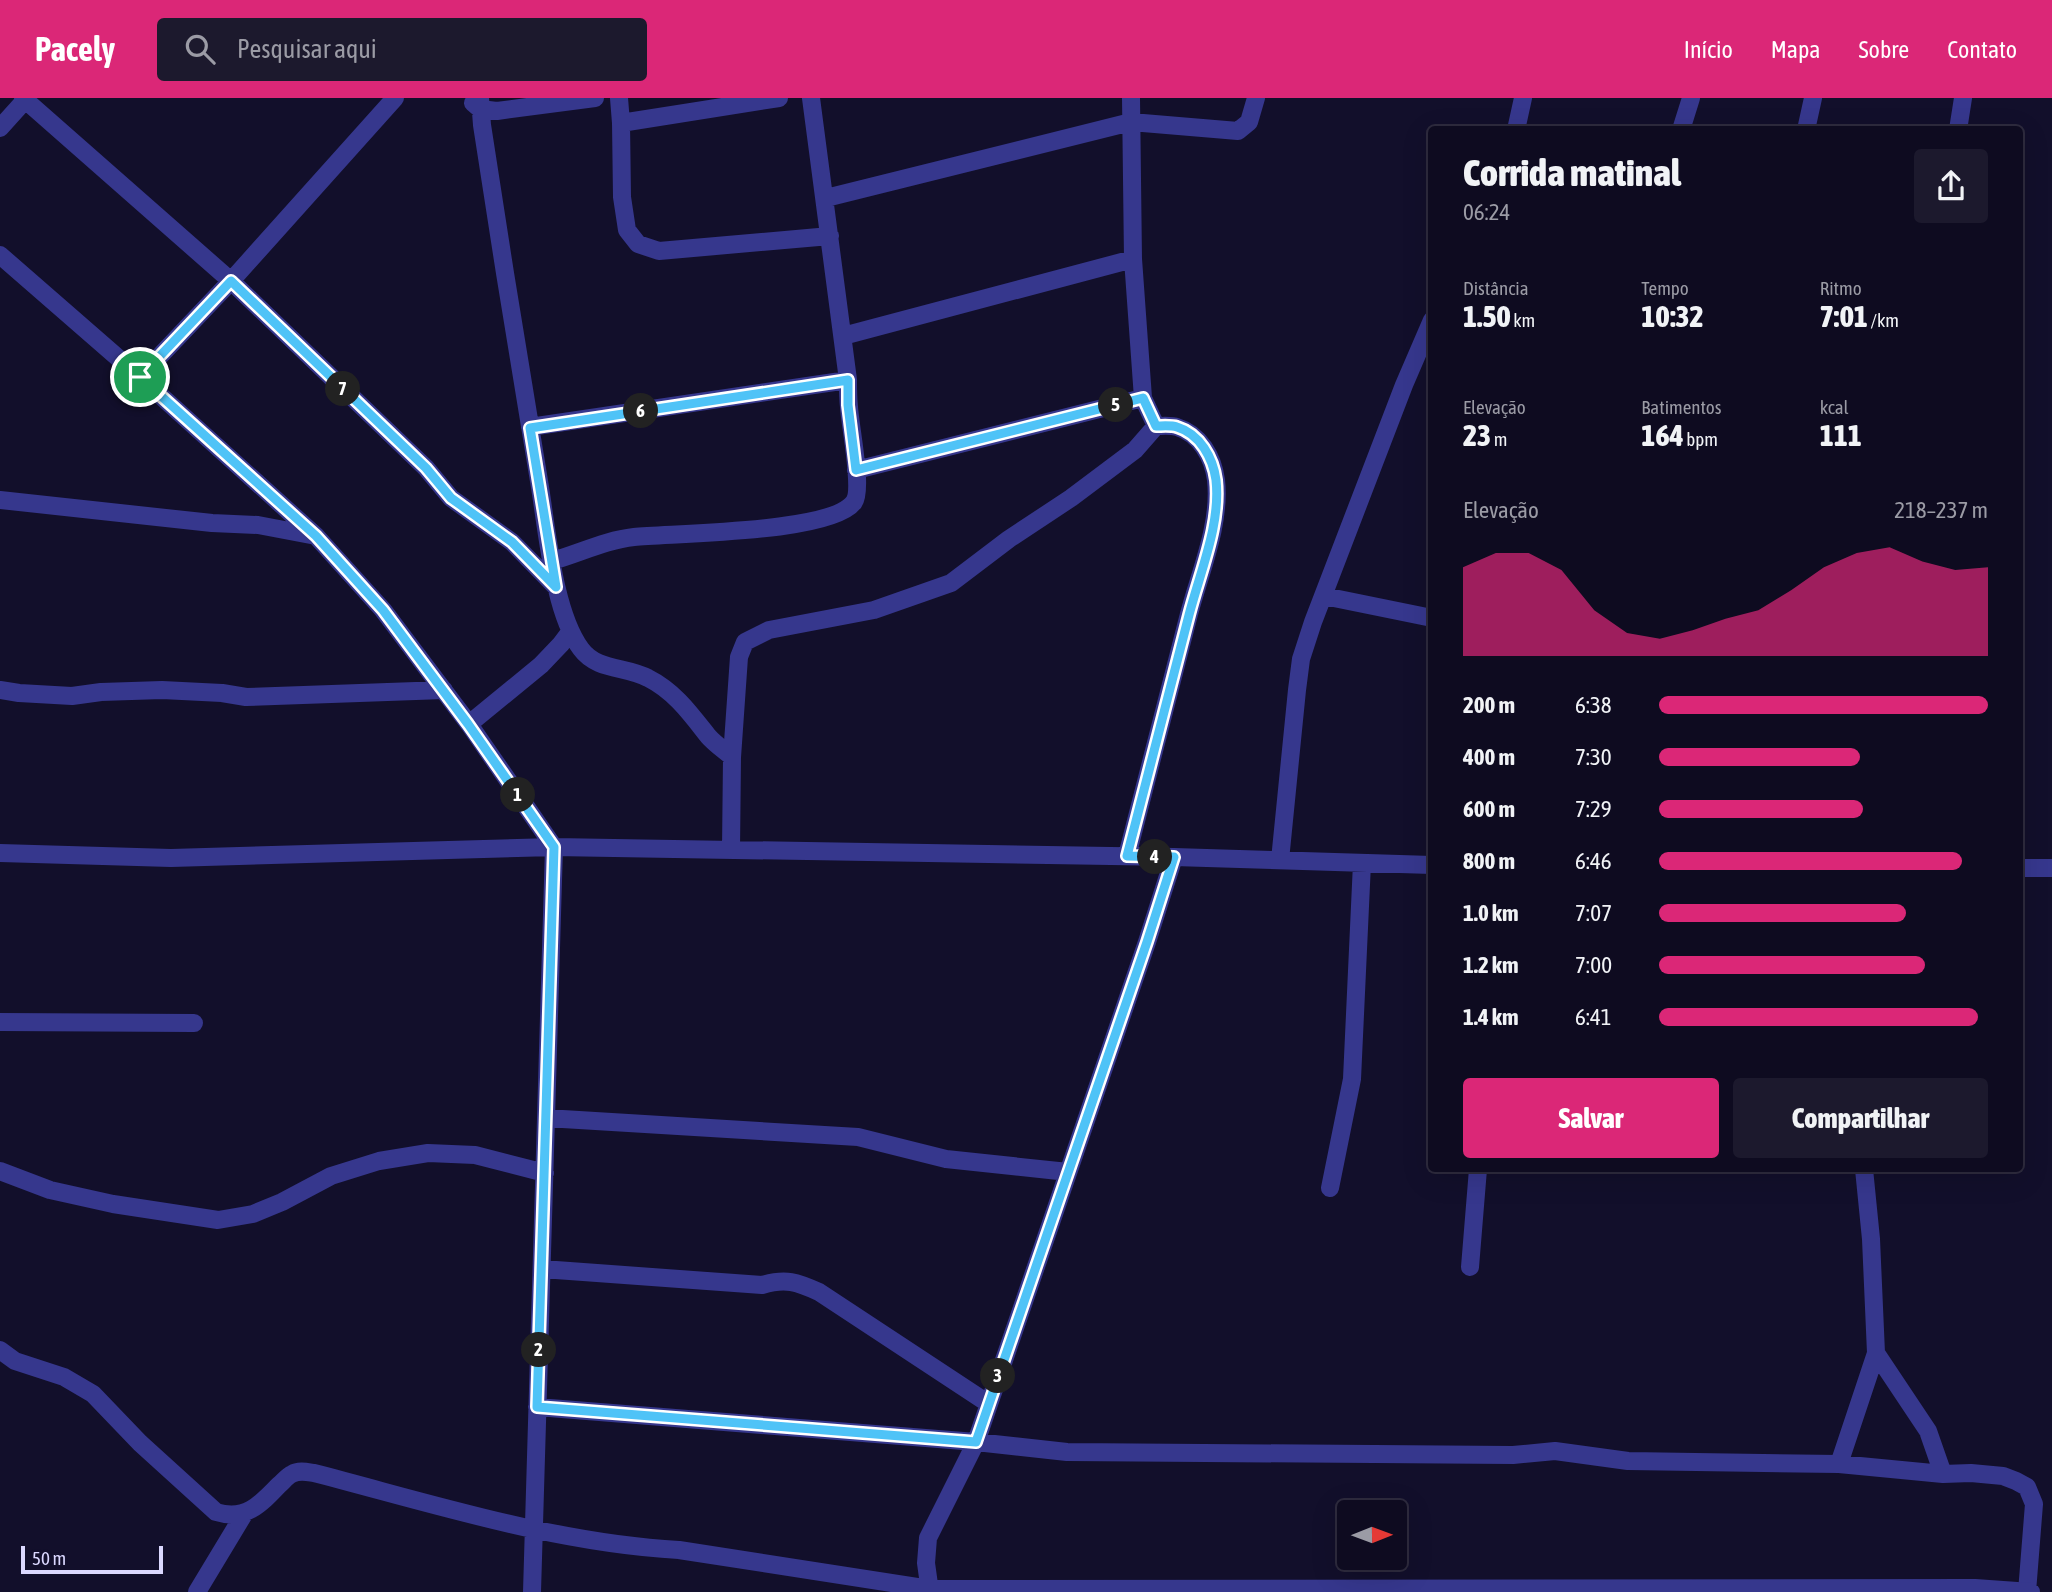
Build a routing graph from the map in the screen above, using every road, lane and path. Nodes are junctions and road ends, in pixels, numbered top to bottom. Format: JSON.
{"nodes":[{"id":1,"x":395,"y":98,"type":"edge"},
{"id":2,"x":595,"y":98,"type":"edge"},
{"id":3,"x":619,"y":98,"type":"edge"},
{"id":4,"x":779,"y":98,"type":"edge"},
{"id":5,"x":811,"y":98,"type":"edge"},
{"id":6,"x":1131,"y":98,"type":"edge"},
{"id":7,"x":1256,"y":98,"type":"edge"},
{"id":8,"x":1524,"y":98,"type":"edge"},
{"id":9,"x":1691,"y":98,"type":"edge"},
{"id":10,"x":1813,"y":98,"type":"edge"},
{"id":11,"x":1963,"y":98,"type":"edge"},
{"id":12,"x":25,"y":99,"type":"edge"},
{"id":13,"x":476,"y":102,"type":"edge"},
{"id":14,"x":1131,"y":122,"type":"junction"},
{"id":15,"x":621,"y":123,"type":"junction"},
{"id":16,"x":1517,"y":126,"type":"edge"},
{"id":17,"x":1682,"y":126,"type":"edge"},
{"id":18,"x":1807,"y":126,"type":"edge"},
{"id":19,"x":1959,"y":126,"type":"edge"},
{"id":20,"x":0,"y":128,"type":"edge"},
{"id":21,"x":826,"y":198,"type":"junction"},
{"id":22,"x":830,"y":236,"type":"junction"},
{"id":23,"x":0,"y":255,"type":"edge"},
{"id":24,"x":1133,"y":259,"type":"junction"},
{"id":25,"x":231,"y":281,"type":"junction"},
{"id":26,"x":1428,"y":329,"type":"edge"},
{"id":27,"x":843,"y":336,"type":"junction"},
{"id":28,"x":140,"y":377,"type":"junction"},
{"id":29,"x":848,"y":380,"type":"junction"},
{"id":30,"x":1143,"y":398,"type":"junction"},
{"id":31,"x":1156,"y":426,"type":"junction"},
{"id":32,"x":530,"y":428,"type":"junction"},
{"id":33,"x":856,"y":470,"type":"junction"},
{"id":34,"x":0,"y":500,"type":"edge"},
{"id":35,"x":316,"y":536,"type":"junction"},
{"id":36,"x":552,"y":561,"type":"junction"},
{"id":37,"x":556,"y":587,"type":"junction"},
{"id":38,"x":1324,"y":596,"type":"junction"},
{"id":39,"x":1428,"y":617,"type":"edge"},
{"id":40,"x":570,"y":632,"type":"junction"},
{"id":41,"x":0,"y":690,"type":"edge"},
{"id":42,"x":444,"y":690,"type":"junction"},
{"id":43,"x":468,"y":724,"type":"junction"},
{"id":44,"x":732,"y":757,"type":"junction"},
{"id":45,"x":554,"y":847,"type":"junction"},
{"id":46,"x":731,"y":850,"type":"junction"},
{"id":47,"x":0,"y":853,"type":"edge"},
{"id":48,"x":1127,"y":856,"type":"junction"},
{"id":49,"x":1174,"y":857,"type":"junction"},
{"id":50,"x":1280,"y":860,"type":"junction"},
{"id":51,"x":1362,"y":863,"type":"junction"},
{"id":52,"x":1428,"y":865,"type":"edge"},
{"id":53,"x":2023,"y":868,"type":"edge"},
{"id":54,"x":2052,"y":868,"type":"edge"},
{"id":55,"x":0,"y":1022,"type":"edge"},
{"id":56,"x":194,"y":1023,"type":"dead end"},
{"id":57,"x":546,"y":1118,"type":"junction"},
{"id":58,"x":0,"y":1171,"type":"edge"},
{"id":59,"x":1068,"y":1172,"type":"junction"},
{"id":60,"x":1478,"y":1172,"type":"edge"},
{"id":61,"x":1864,"y":1172,"type":"edge"},
{"id":62,"x":545,"y":1173,"type":"junction"},
{"id":63,"x":1330,"y":1188,"type":"dead end"},
{"id":64,"x":1470,"y":1267,"type":"dead end"},
{"id":65,"x":542,"y":1269,"type":"junction"},
{"id":66,"x":0,"y":1350,"type":"edge"},
{"id":67,"x":1877,"y":1353,"type":"junction"},
{"id":68,"x":989,"y":1404,"type":"junction"},
{"id":69,"x":537,"y":1407,"type":"junction"},
{"id":70,"x":976,"y":1442,"type":"junction"},
{"id":71,"x":1839,"y":1464,"type":"junction"},
{"id":72,"x":1943,"y":1474,"type":"junction"},
{"id":73,"x":244,"y":1514,"type":"junction"},
{"id":74,"x":534,"y":1530,"type":"junction"},
{"id":75,"x":930,"y":1590,"type":"edge"},
{"id":76,"x":1921,"y":1590,"type":"edge"},
{"id":77,"x":197,"y":1592,"type":"edge"},
{"id":78,"x":532,"y":1592,"type":"edge"},
{"id":79,"x":2029,"y":1592,"type":"edge"}],
"edges":[{"from":1,"to":25,"type":"street"},
{"from":2,"to":13,"type":"street"},
{"from":3,"to":15,"type":"street"},
{"from":4,"to":15,"type":"street"},
{"from":5,"to":21,"type":"street"},
{"from":6,"to":14,"type":"street"},
{"from":7,"to":14,"type":"street"},
{"from":8,"to":16,"type":"street"},
{"from":9,"to":17,"type":"street"},
{"from":10,"to":18,"type":"street"},
{"from":11,"to":19,"type":"street"},
{"from":12,"to":20,"type":"street"},
{"from":12,"to":25,"type":"street"},
{"from":13,"to":32,"type":"street"},
{"from":14,"to":21,"type":"street"},
{"from":14,"to":24,"type":"street"},
{"from":15,"to":22,"type":"street"},
{"from":21,"to":22,"type":"street"},
{"from":22,"to":27,"type":"street"},
{"from":23,"to":28,"type":"street"},
{"from":24,"to":27,"type":"street"},
{"from":24,"to":30,"type":"street"},
{"from":25,"to":28,"type":"street"},
{"from":25,"to":37,"type":"street"},
{"from":26,"to":38,"type":"street"},
{"from":27,"to":29,"type":"street"},
{"from":28,"to":35,"type":"street"},
{"from":29,"to":32,"type":"street"},
{"from":29,"to":33,"type":"street"},
{"from":30,"to":31,"type":"street"},
{"from":30,"to":33,"type":"street"},
{"from":31,"to":44,"type":"street"},
{"from":31,"to":48,"type":"street"},
{"from":32,"to":36,"type":"street"},
{"from":33,"to":36,"type":"street"},
{"from":34,"to":35,"type":"street"},
{"from":35,"to":42,"type":"street"},
{"from":36,"to":37,"type":"street"},
{"from":37,"to":40,"type":"street"},
{"from":38,"to":39,"type":"street"},
{"from":38,"to":50,"type":"street"},
{"from":40,"to":43,"type":"street"},
{"from":40,"to":44,"type":"street"},
{"from":41,"to":42,"type":"street"},
{"from":42,"to":43,"type":"street"},
{"from":43,"to":45,"type":"street"},
{"from":44,"to":46,"type":"street"},
{"from":45,"to":46,"type":"street"},
{"from":45,"to":47,"type":"street"},
{"from":45,"to":57,"type":"street"},
{"from":46,"to":48,"type":"street"},
{"from":48,"to":49,"type":"street"},
{"from":49,"to":50,"type":"street"},
{"from":49,"to":59,"type":"street"},
{"from":50,"to":51,"type":"street"},
{"from":51,"to":52,"type":"street"},
{"from":51,"to":63,"type":"street"},
{"from":53,"to":54,"type":"street"},
{"from":55,"to":56,"type":"street"},
{"from":57,"to":59,"type":"street"},
{"from":57,"to":62,"type":"street"},
{"from":58,"to":62,"type":"street"},
{"from":59,"to":68,"type":"street"},
{"from":60,"to":64,"type":"street"},
{"from":61,"to":67,"type":"street"},
{"from":62,"to":65,"type":"street"},
{"from":65,"to":68,"type":"street"},
{"from":65,"to":69,"type":"street"},
{"from":66,"to":73,"type":"street"},
{"from":67,"to":71,"type":"street"},
{"from":67,"to":72,"type":"street"},
{"from":68,"to":70,"type":"street"},
{"from":69,"to":70,"type":"street"},
{"from":69,"to":74,"type":"street"},
{"from":70,"to":71,"type":"street"},
{"from":70,"to":75,"type":"street"},
{"from":71,"to":72,"type":"street"},
{"from":72,"to":79,"type":"street"},
{"from":73,"to":74,"type":"street"},
{"from":73,"to":77,"type":"street"},
{"from":74,"to":75,"type":"street"},
{"from":74,"to":78,"type":"street"},
{"from":75,"to":76,"type":"street"},
{"from":76,"to":79,"type":"street"}]}
